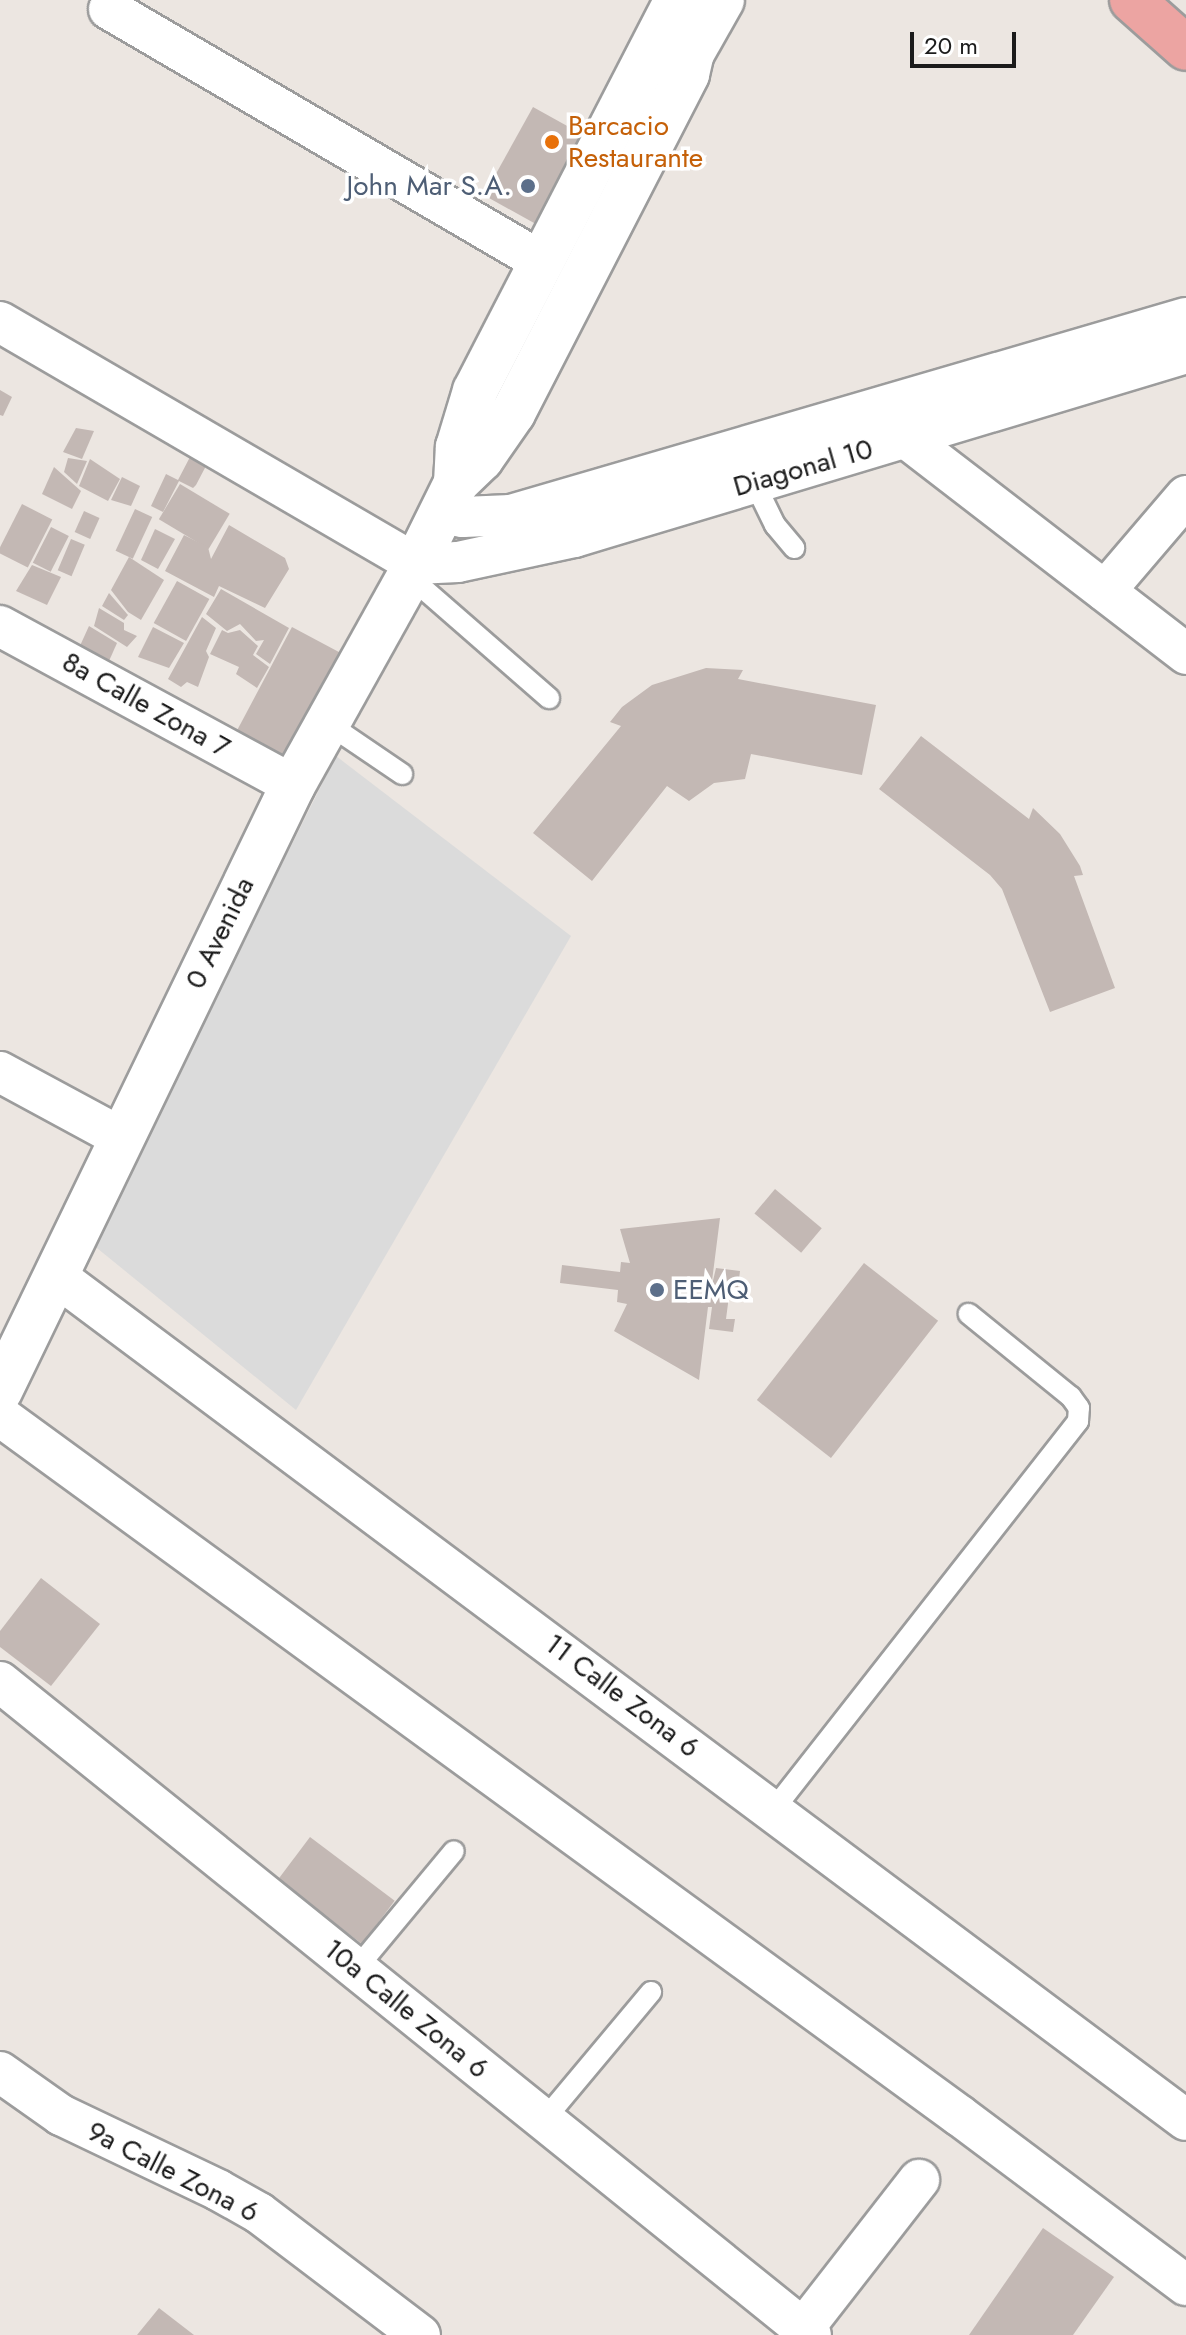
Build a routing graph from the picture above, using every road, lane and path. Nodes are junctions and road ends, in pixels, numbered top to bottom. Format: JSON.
{"nodes":[{"id":1,"x":677,"y":0,"type":"edge"},
{"id":2,"x":722,"y":0,"type":"edge"},
{"id":3,"x":1132,"y":0,"type":"edge"},
{"id":4,"x":109,"y":9,"type":"dead end"},
{"id":5,"x":1186,"y":48,"type":"edge"},
{"id":6,"x":540,"y":261,"type":"junction"},
{"id":7,"x":1186,"y":318,"type":"edge"},
{"id":8,"x":0,"y":322,"type":"edge"},
{"id":9,"x":1186,"y":353,"type":"edge"},
{"id":10,"x":901,"y":420,"type":"junction"},
{"id":11,"x":754,"y":482,"type":"junction"},
{"id":12,"x":1186,"y":496,"type":"edge"},
{"id":13,"x":449,"y":498,"type":"junction"},
{"id":14,"x":794,"y":548,"type":"dead end"},
{"id":15,"x":412,"y":570,"type":"junction"},
{"id":16,"x":1105,"y":591,"type":"junction"},
{"id":17,"x":0,"y":626,"type":"edge"},
{"id":18,"x":1186,"y":654,"type":"edge"},
{"id":19,"x":549,"y":698,"type":"dead end"},
{"id":20,"x":327,"y":723,"type":"junction"},
{"id":21,"x":402,"y":774,"type":"dead end"},
{"id":22,"x":293,"y":785,"type":"junction"},
{"id":23,"x":0,"y":1072,"type":"edge"},
{"id":24,"x":122,"y":1138,"type":"junction"},
{"id":25,"x":56,"y":1276,"type":"junction"},
{"id":26,"x":969,"y":1314,"type":"dead end"},
{"id":27,"x":0,"y":1391,"type":"edge"},
{"id":28,"x":0,"y":1416,"type":"edge"},
{"id":29,"x":0,"y":1682,"type":"edge"},
{"id":30,"x":774,"y":1809,"type":"junction"},
{"id":31,"x":454,"y":1851,"type":"dead end"},
{"id":32,"x":356,"y":1969,"type":"junction"},
{"id":33,"x":651,"y":1992,"type":"dead end"},
{"id":34,"x":0,"y":2072,"type":"edge"},
{"id":35,"x":544,"y":2120,"type":"junction"},
{"id":36,"x":1186,"y":2120,"type":"edge"},
{"id":37,"x":919,"y":2180,"type":"dead end"},
{"id":38,"x":1186,"y":2285,"type":"edge"},
{"id":39,"x":793,"y":2329,"type":"edge"},
{"id":40,"x":420,"y":2335,"type":"edge"}],
"edges":[{"from":1,"to":6,"type":"street"},
{"from":2,"to":13,"type":"street"},
{"from":3,"to":5,"type":"highway"},
{"from":4,"to":6,"type":"street"},
{"from":6,"to":13,"type":"street"},
{"from":7,"to":10,"type":"street","name":"Diagonal 10"},
{"from":8,"to":15,"type":"street"},
{"from":9,"to":10,"type":"street","name":"Diagonal 10"},
{"from":10,"to":11,"type":"street","name":"Diagonal 10"},
{"from":10,"to":13,"type":"street","name":"Diagonal 10"},
{"from":10,"to":16,"type":"street"},
{"from":11,"to":14,"type":"lane"},
{"from":11,"to":15,"type":"street","name":"Diagonal 10"},
{"from":12,"to":16,"type":"street"},
{"from":13,"to":15,"type":"street","name":"0 Avenida"},
{"from":15,"to":19,"type":"lane"},
{"from":15,"to":20,"type":"street","name":"0 Avenida"},
{"from":16,"to":18,"type":"street"},
{"from":17,"to":22,"type":"street","name":"8a Calle Zona 7"},
{"from":20,"to":21,"type":"lane"},
{"from":20,"to":22,"type":"street","name":"0 Avenida"},
{"from":22,"to":24,"type":"street","name":"0 Avenida"},
{"from":23,"to":24,"type":"street"},
{"from":24,"to":25,"type":"street","name":"0 Avenida"},
{"from":25,"to":27,"type":"street","name":"0 Avenida"},
{"from":25,"to":30,"type":"street","name":"11 Calle Zona 6"},
{"from":26,"to":30,"type":"lane"},
{"from":28,"to":38,"type":"street"},
{"from":29,"to":32,"type":"street","name":"10a Calle Zona 6"},
{"from":30,"to":36,"type":"street","name":"11 Calle Zona 6"},
{"from":31,"to":32,"type":"lane"},
{"from":32,"to":35,"type":"street","name":"10a Calle Zona 6"},
{"from":33,"to":35,"type":"lane"},
{"from":34,"to":40,"type":"street","name":"9a Calle Zona 6"},
{"from":35,"to":39,"type":"street","name":"10a Calle Zona 6"},
{"from":37,"to":39,"type":"street"}]}
